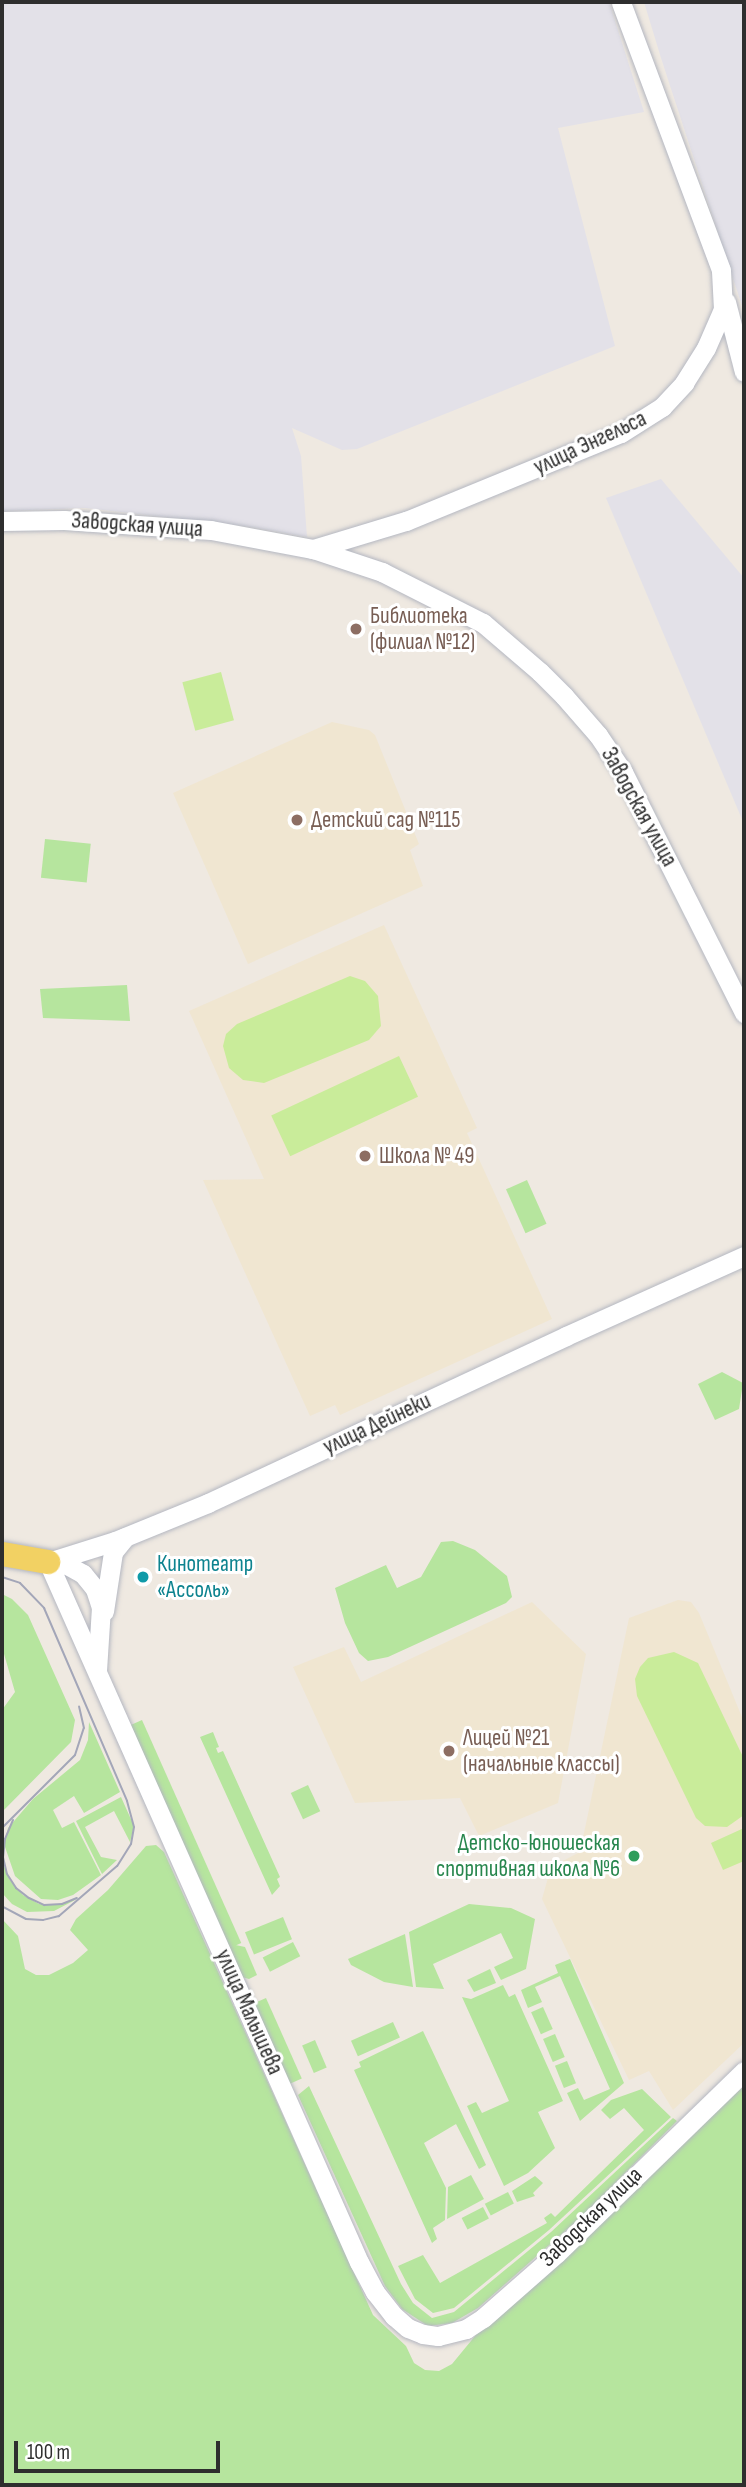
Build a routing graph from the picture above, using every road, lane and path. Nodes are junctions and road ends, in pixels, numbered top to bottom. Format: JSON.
{"nodes":[{"id":1,"x":621,"y":2,"type":"edge"},
{"id":2,"x":724,"y":296,"type":"junction"},
{"id":3,"x":744,"y":372,"type":"edge"},
{"id":4,"x":2,"y":521,"type":"edge"},
{"id":5,"x":377,"y":530,"type":"junction"},
{"id":6,"x":313,"y":549,"type":"junction"},
{"id":7,"x":382,"y":572,"type":"junction"},
{"id":8,"x":744,"y":1013,"type":"edge"},
{"id":9,"x":744,"y":1256,"type":"edge"},
{"id":10,"x":120,"y":1539,"type":"junction"},
{"id":11,"x":2,"y":1555,"type":"edge"},
{"id":12,"x":48,"y":1562,"type":"junction"},
{"id":13,"x":102,"y":1625,"type":"junction"},
{"id":14,"x":97,"y":1671,"type":"junction"},
{"id":15,"x":744,"y":2071,"type":"edge"},
{"id":16,"x":423,"y":2334,"type":"joint"}],
"edges":[{"from":1,"to":2,"type":"street","name":"улица Энгельса"},
{"from":2,"to":3,"type":"street"},
{"from":2,"to":5,"type":"street","name":"улица Энгельса"},
{"from":4,"to":6,"type":"street","name":"Заводская улица"},
{"from":5,"to":6,"type":"street","name":"Заводская улица"},
{"from":5,"to":7,"type":"street"},
{"from":6,"to":7,"type":"street","name":"Заводская улица"},
{"from":7,"to":8,"type":"street","name":"Заводская улица"},
{"from":9,"to":10,"type":"street","name":"улица Дейнеки"},
{"from":10,"to":12,"type":"street","name":"улица Дейнеки"},
{"from":10,"to":13,"type":"street"},
{"from":11,"to":12,"type":"main road","name":"улица Дейнеки"},
{"from":12,"to":13,"type":"street"},
{"from":12,"to":14,"type":"street","name":"улица Малышева"},
{"from":13,"to":14,"type":"street"},
{"from":14,"to":16,"type":"street","name":"улица Малышева"},
{"from":15,"to":16,"type":"street","name":"Заводская улица"}]}
